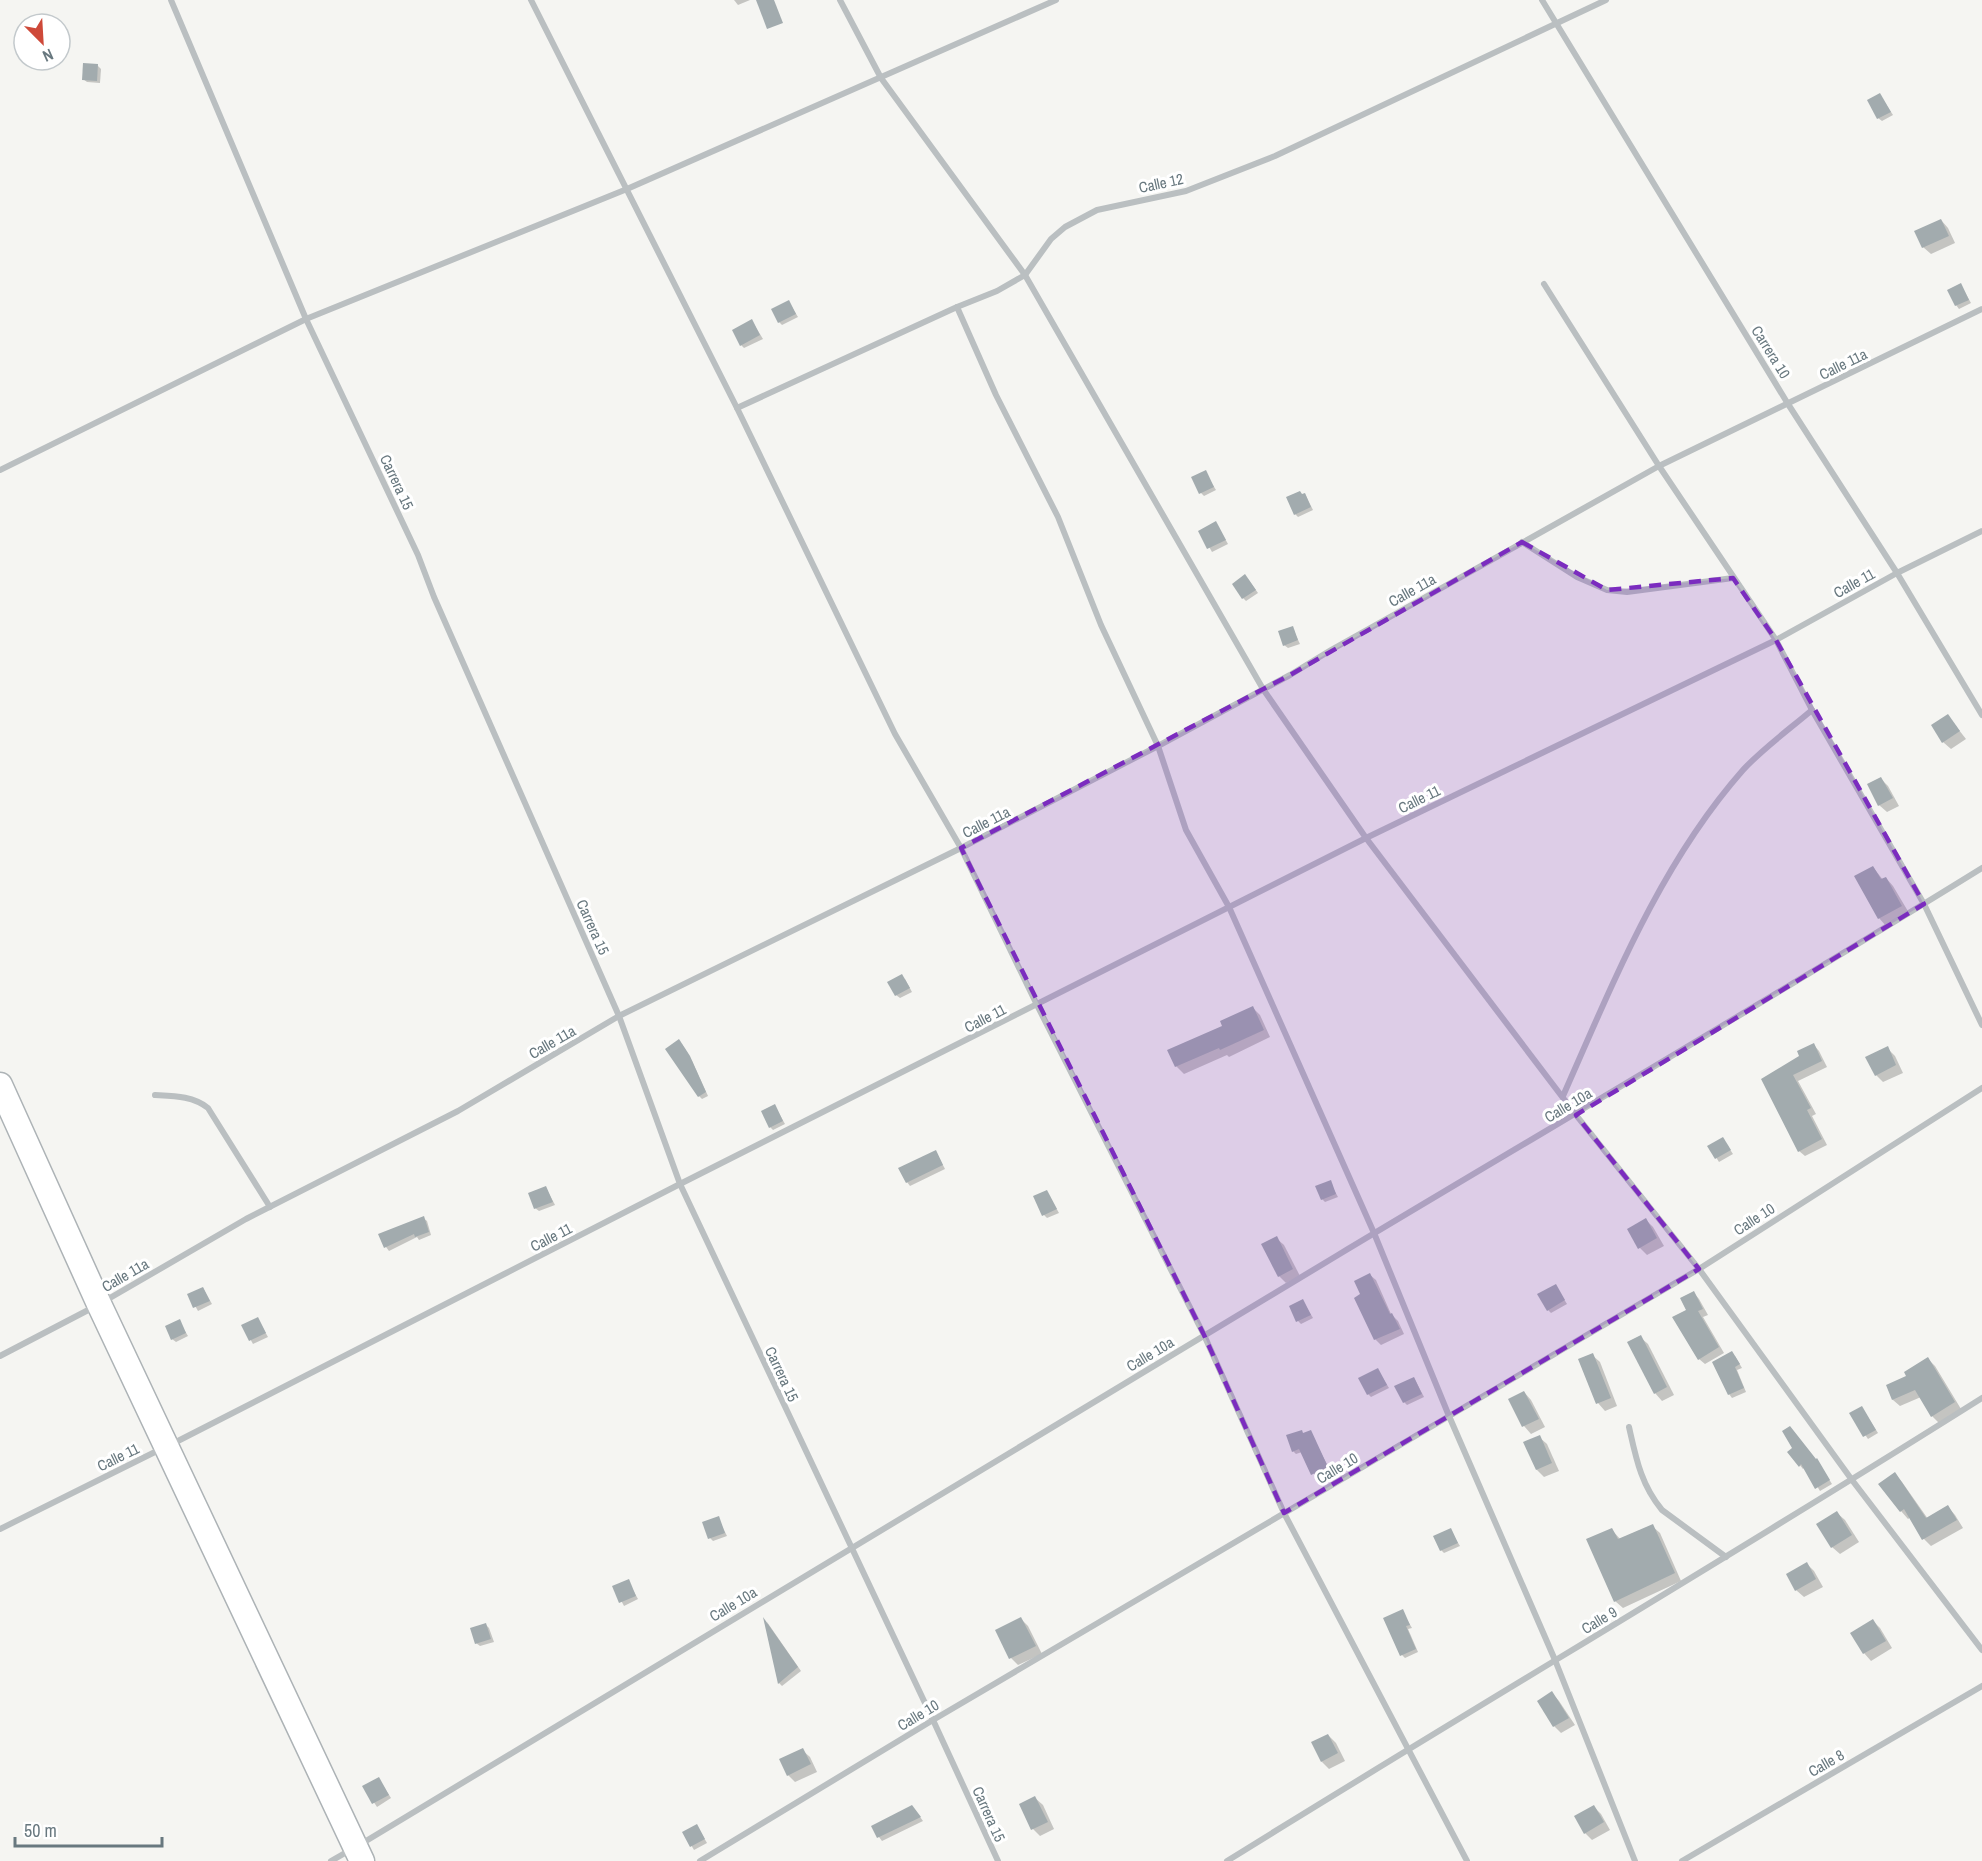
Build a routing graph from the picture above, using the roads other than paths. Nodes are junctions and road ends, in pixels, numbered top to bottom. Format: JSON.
{"nodes":[{"id":1,"x":171,"y":0,"type":"edge"},
{"id":2,"x":531,"y":0,"type":"edge"},
{"id":3,"x":840,"y":0,"type":"edge"},
{"id":4,"x":1056,"y":0,"type":"edge"},
{"id":5,"x":1542,"y":0,"type":"edge"},
{"id":6,"x":1606,"y":0,"type":"edge"},
{"id":7,"x":1554,"y":23,"type":"junction"},
{"id":8,"x":881,"y":78,"type":"junction"},
{"id":9,"x":627,"y":189,"type":"junction"},
{"id":10,"x":1025,"y":275,"type":"junction"},
{"id":11,"x":1544,"y":284,"type":"dead end"},
{"id":12,"x":957,"y":307,"type":"junction"},
{"id":13,"x":1982,"y":309,"type":"edge"},
{"id":14,"x":306,"y":319,"type":"junction"},
{"id":15,"x":1788,"y":404,"type":"junction"},
{"id":16,"x":737,"y":408,"type":"junction"},
{"id":17,"x":1659,"y":466,"type":"junction"},
{"id":18,"x":0,"y":470,"type":"edge"},
{"id":19,"x":1982,"y":531,"type":"edge"},
{"id":20,"x":1522,"y":542,"type":"junction"},
{"id":21,"x":1898,"y":573,"type":"junction"},
{"id":22,"x":1733,"y":578,"type":"junction"},
{"id":23,"x":1776,"y":640,"type":"junction"},
{"id":24,"x":1263,"y":688,"type":"junction"},
{"id":25,"x":1812,"y":710,"type":"junction"},
{"id":26,"x":1982,"y":716,"type":"edge"},
{"id":27,"x":1158,"y":746,"type":"junction"},
{"id":28,"x":1366,"y":838,"type":"junction"},
{"id":29,"x":961,"y":848,"type":"junction"},
{"id":30,"x":1982,"y":868,"type":"edge"},
{"id":31,"x":1924,"y":904,"type":"junction"},
{"id":32,"x":1229,"y":907,"type":"junction"},
{"id":33,"x":1037,"y":1005,"type":"junction"},
{"id":34,"x":619,"y":1017,"type":"junction"},
{"id":35,"x":1982,"y":1025,"type":"edge"},
{"id":36,"x":0,"y":1085,"type":"edge"},
{"id":37,"x":1982,"y":1088,"type":"edge"},
{"id":38,"x":155,"y":1095,"type":"dead end"},
{"id":39,"x":1563,"y":1096,"type":"junction"},
{"id":40,"x":1576,"y":1115,"type":"junction"},
{"id":41,"x":680,"y":1184,"type":"junction"},
{"id":42,"x":270,"y":1207,"type":"junction"},
{"id":43,"x":1374,"y":1233,"type":"junction"},
{"id":44,"x":1699,"y":1269,"type":"junction"},
{"id":45,"x":99,"y":1304,"type":"junction"},
{"id":46,"x":1204,"y":1335,"type":"junction"},
{"id":47,"x":0,"y":1356,"type":"edge"},
{"id":48,"x":1982,"y":1398,"type":"edge"},
{"id":49,"x":1449,"y":1416,"type":"junction"},
{"id":50,"x":1629,"y":1427,"type":"dead end"},
{"id":51,"x":167,"y":1446,"type":"junction"},
{"id":52,"x":1852,"y":1480,"type":"junction"},
{"id":53,"x":1284,"y":1513,"type":"junction"},
{"id":54,"x":0,"y":1529,"type":"edge"},
{"id":55,"x":850,"y":1547,"type":"junction"},
{"id":56,"x":1726,"y":1557,"type":"junction"},
{"id":57,"x":1982,"y":1650,"type":"edge"},
{"id":58,"x":1555,"y":1660,"type":"junction"},
{"id":59,"x":1982,"y":1686,"type":"edge"},
{"id":60,"x":933,"y":1720,"type":"junction"},
{"id":61,"x":1408,"y":1749,"type":"junction"},
{"id":62,"x":359,"y":1854,"type":"edge"},
{"id":63,"x":331,"y":1861,"type":"edge"},
{"id":64,"x":700,"y":1861,"type":"edge"},
{"id":65,"x":998,"y":1861,"type":"edge"},
{"id":66,"x":1227,"y":1861,"type":"edge"},
{"id":67,"x":1467,"y":1861,"type":"edge"},
{"id":68,"x":1635,"y":1861,"type":"edge"},
{"id":69,"x":1682,"y":1861,"type":"edge"}],
"edges":[{"from":1,"to":14,"type":"street","name":"Carrera 15"},
{"from":2,"to":9,"type":"street"},
{"from":3,"to":8,"type":"street"},
{"from":4,"to":8,"type":"street"},
{"from":5,"to":7,"type":"street","name":"Carrera 10"},
{"from":6,"to":7,"type":"street","name":"Calle 12"},
{"from":7,"to":10,"type":"street","name":"Calle 12"},
{"from":7,"to":15,"type":"street","name":"Carrera 10"},
{"from":8,"to":9,"type":"street"},
{"from":8,"to":10,"type":"street"},
{"from":9,"to":14,"type":"street"},
{"from":9,"to":16,"type":"street"},
{"from":10,"to":12,"type":"street","name":"Calle 12"},
{"from":10,"to":24,"type":"street"},
{"from":11,"to":17,"type":"street"},
{"from":12,"to":16,"type":"street","name":"Calle 12"},
{"from":12,"to":27,"type":"street"},
{"from":13,"to":15,"type":"street","name":"Calle 11a"},
{"from":14,"to":18,"type":"street"},
{"from":14,"to":34,"type":"street","name":"Carrera 15"},
{"from":15,"to":17,"type":"street","name":"Calle 11a"},
{"from":15,"to":21,"type":"street","name":"Carrera 10"},
{"from":16,"to":29,"type":"street"},
{"from":17,"to":20,"type":"street","name":"Calle 11a"},
{"from":17,"to":22,"type":"street"},
{"from":19,"to":21,"type":"street","name":"Calle 11"},
{"from":20,"to":22,"type":"street"},
{"from":20,"to":24,"type":"street","name":"Calle 11a"},
{"from":21,"to":23,"type":"street","name":"Calle 11"},
{"from":21,"to":26,"type":"street","name":"Carrera 10"},
{"from":22,"to":23,"type":"street"},
{"from":23,"to":25,"type":"street"},
{"from":23,"to":28,"type":"street","name":"Calle 11"},
{"from":24,"to":27,"type":"street","name":"Calle 11a"},
{"from":24,"to":28,"type":"street"},
{"from":25,"to":31,"type":"street"},
{"from":25,"to":39,"type":"street"},
{"from":27,"to":29,"type":"street","name":"Calle 11a"},
{"from":27,"to":32,"type":"street"},
{"from":28,"to":32,"type":"street","name":"Calle 11"},
{"from":28,"to":39,"type":"street"},
{"from":29,"to":33,"type":"street"},
{"from":29,"to":34,"type":"street","name":"Calle 11a"},
{"from":30,"to":31,"type":"street","name":"Calle 10a"},
{"from":31,"to":35,"type":"street"},
{"from":31,"to":40,"type":"street","name":"Calle 10a"},
{"from":32,"to":33,"type":"street","name":"Calle 11"},
{"from":32,"to":43,"type":"street"},
{"from":33,"to":41,"type":"street","name":"Calle 11"},
{"from":33,"to":46,"type":"street"},
{"from":34,"to":41,"type":"street","name":"Carrera 15"},
{"from":34,"to":42,"type":"street","name":"Calle 11a"},
{"from":36,"to":45,"type":"street"},
{"from":37,"to":44,"type":"street","name":"Calle 10"},
{"from":38,"to":42,"type":"street"},
{"from":39,"to":40,"type":"street"},
{"from":40,"to":43,"type":"street","name":"Calle 10a"},
{"from":40,"to":44,"type":"street"},
{"from":41,"to":51,"type":"street","name":"Calle 11"},
{"from":41,"to":55,"type":"street","name":"Carrera 15"},
{"from":42,"to":45,"type":"street","name":"Calle 11a"},
{"from":43,"to":46,"type":"street","name":"Calle 10a"},
{"from":43,"to":49,"type":"street"},
{"from":44,"to":49,"type":"street","name":"Calle 10"},
{"from":44,"to":52,"type":"street"},
{"from":45,"to":47,"type":"street","name":"Calle 11a"},
{"from":45,"to":51,"type":"street"},
{"from":46,"to":53,"type":"street"},
{"from":46,"to":55,"type":"street","name":"Calle 10a"},
{"from":48,"to":52,"type":"street","name":"Calle 9"},
{"from":49,"to":53,"type":"street","name":"Calle 10"},
{"from":49,"to":58,"type":"street"},
{"from":50,"to":56,"type":"street"},
{"from":51,"to":54,"type":"street","name":"Calle 11"},
{"from":51,"to":62,"type":"street"},
{"from":52,"to":56,"type":"street","name":"Calle 9"},
{"from":52,"to":57,"type":"street"},
{"from":53,"to":60,"type":"street","name":"Calle 10"},
{"from":53,"to":61,"type":"street"},
{"from":55,"to":60,"type":"street","name":"Carrera 15"},
{"from":55,"to":62,"type":"street","name":"Calle 10a"},
{"from":56,"to":58,"type":"street","name":"Calle 9"},
{"from":58,"to":61,"type":"street","name":"Calle 9"},
{"from":58,"to":68,"type":"street"},
{"from":59,"to":69,"type":"street","name":"Calle 8"},
{"from":60,"to":64,"type":"street","name":"Calle 10"},
{"from":60,"to":65,"type":"street","name":"Carrera 15"},
{"from":61,"to":66,"type":"street","name":"Calle 9"},
{"from":61,"to":67,"type":"street"},
{"from":62,"to":63,"type":"street","name":"Calle 10a"}]}
